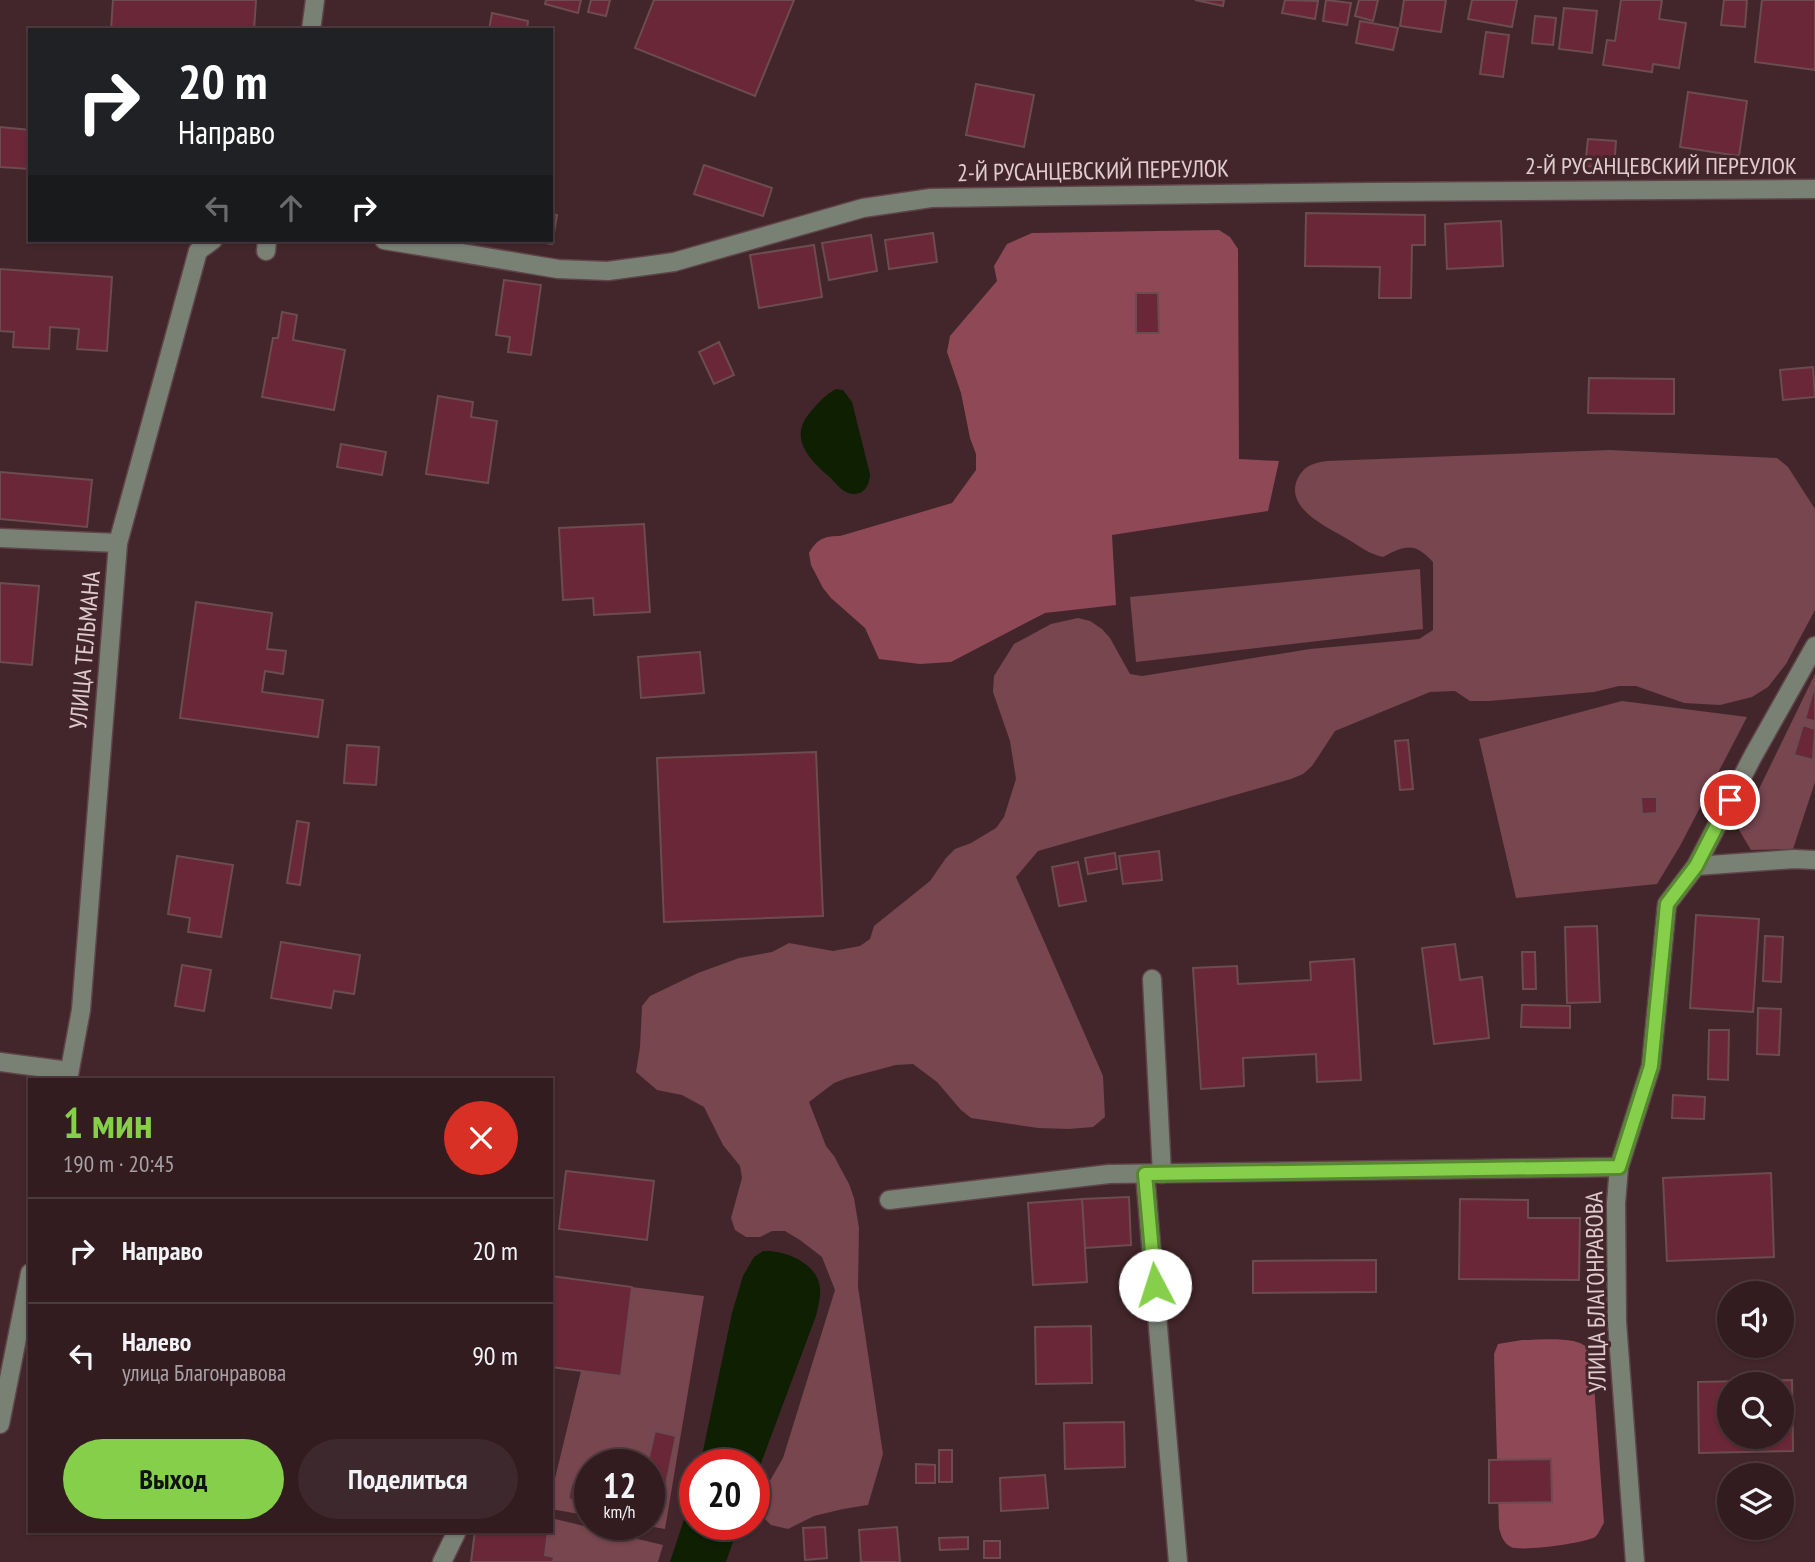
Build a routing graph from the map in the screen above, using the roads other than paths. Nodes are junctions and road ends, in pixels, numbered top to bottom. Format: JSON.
{"nodes":[{"id":1,"x":315,"y":0,"type":"edge"},
{"id":2,"x":311,"y":28,"type":"edge"},
{"id":3,"x":1815,"y":189,"type":"edge"},
{"id":4,"x":210,"y":242,"type":"edge"},
{"id":5,"x":396,"y":242,"type":"edge"},
{"id":6,"x":0,"y":538,"type":"edge"},
{"id":7,"x":118,"y":543,"type":"junction"},
{"id":8,"x":1815,"y":646,"type":"edge"},
{"id":9,"x":1815,"y":860,"type":"edge"},
{"id":10,"x":1696,"y":866,"type":"junction"},
{"id":11,"x":1152,"y":979,"type":"dead end"},
{"id":12,"x":0,"y":1065,"type":"edge"},
{"id":13,"x":69,"y":1076,"type":"edge"},
{"id":14,"x":1619,"y":1167,"type":"junction"},
{"id":15,"x":1154,"y":1174,"type":"junction"},
{"id":16,"x":889,"y":1199,"type":"dead end"},
{"id":17,"x":28,"y":1283,"type":"edge"},
{"id":18,"x":0,"y":1424,"type":"edge"},
{"id":19,"x":456,"y":1533,"type":"edge"},
{"id":20,"x":442,"y":1562,"type":"edge"},
{"id":21,"x":1178,"y":1562,"type":"edge"},
{"id":22,"x":1634,"y":1562,"type":"edge"}],
"edges":[{"from":1,"to":2,"type":"street"},
{"from":3,"to":5,"type":"street","name":"2-Й РУСАНЦЕВСКИЙ ПЕРЕУЛОК"},
{"from":4,"to":7,"type":"street","name":"УЛИЦА ТЕЛЬМАНА"},
{"from":6,"to":7,"type":"street"},
{"from":7,"to":13,"type":"street","name":"УЛИЦА ТЕЛЬМАНА"},
{"from":8,"to":10,"type":"street","name":"УЛИЦА БЛАГОНРАВОВА"},
{"from":9,"to":10,"type":"street"},
{"from":10,"to":14,"type":"street","name":"УЛИЦА БЛАГОНРАВОВА"},
{"from":11,"to":15,"type":"street"},
{"from":12,"to":13,"type":"street"},
{"from":14,"to":15,"type":"street"},
{"from":14,"to":22,"type":"street","name":"УЛИЦА БЛАГОНРАВОВА"},
{"from":15,"to":16,"type":"street"},
{"from":15,"to":21,"type":"street"},
{"from":17,"to":18,"type":"street"},
{"from":19,"to":20,"type":"street"}]}
